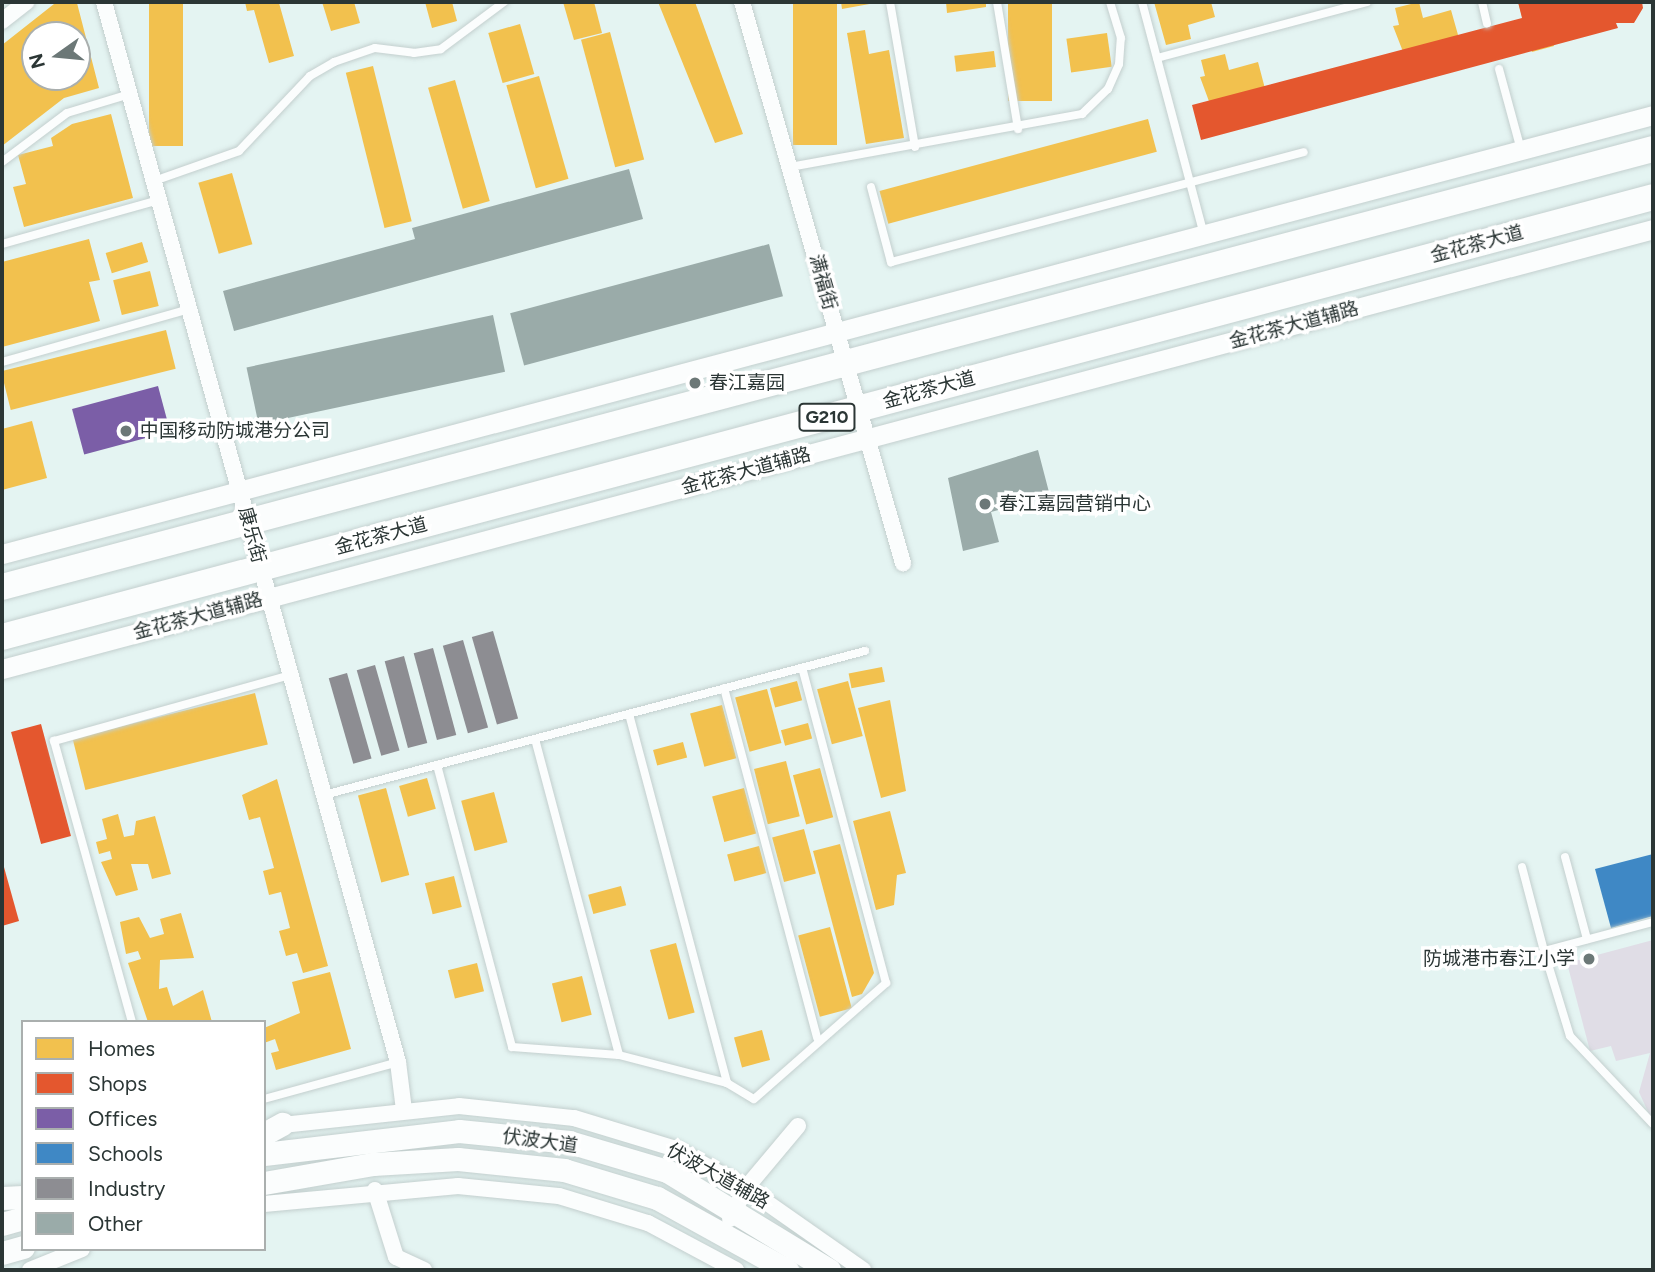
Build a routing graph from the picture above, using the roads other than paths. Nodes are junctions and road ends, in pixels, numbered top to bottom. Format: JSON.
{"nodes":[{"id":1,"x":104,"y":2,"type":"edge"},
{"id":2,"x":504,"y":2,"type":"edge"},
{"id":3,"x":742,"y":2,"type":"edge"},
{"id":4,"x":890,"y":2,"type":"edge"},
{"id":5,"x":997,"y":2,"type":"edge"},
{"id":6,"x":1110,"y":2,"type":"edge"},
{"id":7,"x":1142,"y":2,"type":"edge"},
{"id":8,"x":1367,"y":2,"type":"edge"},
{"id":9,"x":1482,"y":2,"type":"edge"},
{"id":10,"x":1487,"y":23,"type":"dead end"},
{"id":11,"x":1157,"y":58,"type":"junction"},
{"id":12,"x":1499,"y":69,"type":"dead end"},
{"id":13,"x":130,"y":94,"type":"junction"},
{"id":14,"x":1653,"y":115,"type":"edge"},
{"id":15,"x":1018,"y":129,"type":"junction"},
{"id":16,"x":915,"y":146,"type":"junction"},
{"id":17,"x":1653,"y":149,"type":"edge"},
{"id":18,"x":1521,"y":150,"type":"junction"},
{"id":19,"x":1304,"y":152,"type":"dead end"},
{"id":20,"x":2,"y":162,"type":"edge"},
{"id":21,"x":790,"y":167,"type":"junction"},
{"id":22,"x":154,"y":181,"type":"junction"},
{"id":23,"x":1190,"y":183,"type":"junction"},
{"id":24,"x":871,"y":187,"type":"dead end"},
{"id":25,"x":1653,"y":197,"type":"edge"},
{"id":26,"x":159,"y":200,"type":"junction"},
{"id":27,"x":1653,"y":229,"type":"edge"},
{"id":28,"x":1204,"y":235,"type":"junction"},
{"id":29,"x":2,"y":244,"type":"edge"},
{"id":30,"x":189,"y":309,"type":"junction"},
{"id":31,"x":837,"y":332,"type":"junction"},
{"id":32,"x":2,"y":362,"type":"edge"},
{"id":33,"x":846,"y":363,"type":"junction"},
{"id":34,"x":859,"y":409,"type":"junction"},
{"id":35,"x":868,"y":438,"type":"junction"},
{"id":36,"x":240,"y":491,"type":"junction"},
{"id":37,"x":248,"y":522,"type":"junction"},
{"id":38,"x":2,"y":554,"type":"edge"},
{"id":39,"x":903,"y":563,"type":"dead end"},
{"id":40,"x":261,"y":568,"type":"junction"},
{"id":41,"x":2,"y":587,"type":"edge"},
{"id":42,"x":269,"y":597,"type":"junction"},
{"id":43,"x":2,"y":637,"type":"edge"},
{"id":44,"x":865,"y":651,"type":"dead end"},
{"id":45,"x":802,"y":668,"type":"junction"},
{"id":46,"x":2,"y":669,"type":"edge"},
{"id":47,"x":291,"y":675,"type":"junction"},
{"id":48,"x":724,"y":688,"type":"junction"},
{"id":49,"x":629,"y":714,"type":"junction"},
{"id":50,"x":535,"y":739,"type":"junction"},
{"id":51,"x":437,"y":765,"type":"junction"},
{"id":52,"x":324,"y":795,"type":"junction"},
{"id":53,"x":1565,"y":857,"type":"dead end"},
{"id":54,"x":1522,"y":867,"type":"dead end"},
{"id":55,"x":1653,"y":922,"type":"edge"},
{"id":56,"x":1587,"y":939,"type":"junction"},
{"id":57,"x":1544,"y":951,"type":"junction"},
{"id":58,"x":130,"y":1020,"type":"edge"},
{"id":59,"x":817,"y":1038,"type":"junction"},
{"id":60,"x":619,"y":1055,"type":"junction"},
{"id":61,"x":398,"y":1062,"type":"junction"},
{"id":62,"x":727,"y":1083,"type":"junction"},
{"id":63,"x":266,"y":1098,"type":"edge"},
{"id":64,"x":404,"y":1110,"type":"junction"},
{"id":65,"x":1653,"y":1124,"type":"edge"},
{"id":66,"x":798,"y":1126,"type":"dead end"},
{"id":67,"x":270,"y":1129,"type":"edge"},
{"id":68,"x":266,"y":1154,"type":"edge"},
{"id":69,"x":266,"y":1183,"type":"edge"},
{"id":70,"x":21,"y":1190,"type":"edge"},
{"id":71,"x":376,"y":1190,"type":"junction"},
{"id":72,"x":2,"y":1196,"type":"edge"},
{"id":73,"x":21,"y":1197,"type":"edge"},
{"id":74,"x":741,"y":1198,"type":"junction"},
{"id":75,"x":266,"y":1204,"type":"edge"},
{"id":76,"x":21,"y":1219,"type":"edge"},
{"id":77,"x":2,"y":1224,"type":"edge"},
{"id":78,"x":723,"y":1231,"type":"junction"},
{"id":79,"x":21,"y":1247,"type":"edge"},
{"id":80,"x":77,"y":1251,"type":"edge"},
{"id":81,"x":2,"y":1252,"type":"edge"},
{"id":82,"x":711,"y":1255,"type":"junction"},
{"id":83,"x":30,"y":1270,"type":"edge"},
{"id":84,"x":425,"y":1270,"type":"edge"},
{"id":85,"x":736,"y":1270,"type":"edge"},
{"id":86,"x":787,"y":1270,"type":"edge"},
{"id":87,"x":828,"y":1270,"type":"edge"},
{"id":88,"x":863,"y":1270,"type":"edge"}],
"edges":[{"from":1,"to":13,"type":"street","name":"康乐街"},
{"from":2,"to":22,"type":"lane"},
{"from":3,"to":21,"type":"street","name":"满福街"},
{"from":4,"to":16,"type":"lane"},
{"from":5,"to":15,"type":"lane"},
{"from":6,"to":15,"type":"lane"},
{"from":7,"to":11,"type":"lane"},
{"from":8,"to":11,"type":"lane"},
{"from":9,"to":10,"type":"lane"},
{"from":11,"to":23,"type":"lane"},
{"from":12,"to":18,"type":"lane"},
{"from":13,"to":20,"type":"lane"},
{"from":13,"to":22,"type":"street","name":"康乐街"},
{"from":14,"to":18,"type":"street"},
{"from":15,"to":16,"type":"lane"},
{"from":16,"to":21,"type":"lane"},
{"from":17,"to":33,"type":"highway","number":"G210"},
{"from":18,"to":28,"type":"street"},
{"from":19,"to":23,"type":"lane"},
{"from":21,"to":31,"type":"street","name":"满福街"},
{"from":22,"to":26,"type":"street","name":"康乐街"},
{"from":23,"to":24,"type":"lane"},
{"from":23,"to":28,"type":"lane"},
{"from":25,"to":34,"type":"highway","name":"金花茶大道","number":"G210"},
{"from":26,"to":29,"type":"lane"},
{"from":26,"to":30,"type":"street","name":"康乐街"},
{"from":27,"to":35,"type":"street","name":"金花茶大道辅路"},
{"from":28,"to":31,"type":"street"},
{"from":30,"to":32,"type":"lane"},
{"from":30,"to":36,"type":"street","name":"康乐街"},
{"from":31,"to":33,"type":"street","name":"满福街"},
{"from":31,"to":36,"type":"street"},
{"from":33,"to":34,"type":"street","name":"满福街"},
{"from":33,"to":37,"type":"highway","number":"G210"},
{"from":34,"to":35,"type":"street","name":"满福街"},
{"from":34,"to":40,"type":"highway","name":"金花茶大道","number":"G210"},
{"from":35,"to":39,"type":"street","name":"满福街"},
{"from":35,"to":42,"type":"street","name":"金花茶大道辅路"},
{"from":36,"to":37,"type":"street","name":"康乐街"},
{"from":36,"to":38,"type":"street"},
{"from":37,"to":40,"type":"street","name":"康乐街"},
{"from":37,"to":41,"type":"highway","number":"G210"},
{"from":40,"to":42,"type":"street","name":"康乐街"},
{"from":40,"to":43,"type":"highway","name":"金花茶大道","number":"G210"},
{"from":42,"to":46,"type":"street","name":"金花茶大道辅路"},
{"from":42,"to":47,"type":"street","name":"康乐街"},
{"from":44,"to":45,"type":"lane"},
{"from":45,"to":48,"type":"lane"},
{"from":45,"to":59,"type":"lane"},
{"from":47,"to":52,"type":"street","name":"康乐街"},
{"from":47,"to":58,"type":"lane"},
{"from":48,"to":49,"type":"lane"},
{"from":48,"to":59,"type":"lane"},
{"from":49,"to":50,"type":"lane"},
{"from":49,"to":62,"type":"lane"},
{"from":50,"to":51,"type":"lane"},
{"from":50,"to":60,"type":"lane"},
{"from":51,"to":52,"type":"lane"},
{"from":51,"to":60,"type":"lane"},
{"from":52,"to":61,"type":"street","name":"康乐街"},
{"from":53,"to":56,"type":"lane"},
{"from":54,"to":57,"type":"lane"},
{"from":55,"to":56,"type":"lane"},
{"from":56,"to":57,"type":"lane"},
{"from":57,"to":65,"type":"lane"},
{"from":59,"to":62,"type":"lane"},
{"from":60,"to":62,"type":"lane"},
{"from":61,"to":63,"type":"lane"},
{"from":61,"to":64,"type":"street","name":"康乐街"},
{"from":64,"to":67,"type":"street","name":"伏波大道辅路"},
{"from":64,"to":74,"type":"street","name":"伏波大道辅路"},
{"from":66,"to":74,"type":"street"},
{"from":68,"to":74,"type":"main road","name":"伏波大道"},
{"from":69,"to":78,"type":"main road","name":"伏波大道"},
{"from":70,"to":72,"type":"street"},
{"from":71,"to":75,"type":"street"},
{"from":71,"to":82,"type":"street"},
{"from":71,"to":84,"type":"street"},
{"from":72,"to":73,"type":"main road"},
{"from":74,"to":78,"type":"street"},
{"from":74,"to":87,"type":"main road","name":"伏波大道"},
{"from":74,"to":88,"type":"street","name":"伏波大道辅路"},
{"from":76,"to":77,"type":"main road"},
{"from":78,"to":82,"type":"street"},
{"from":78,"to":86,"type":"main road","name":"伏波大道"},
{"from":79,"to":81,"type":"main road"},
{"from":80,"to":83,"type":"street"},
{"from":82,"to":85,"type":"street"}]}
